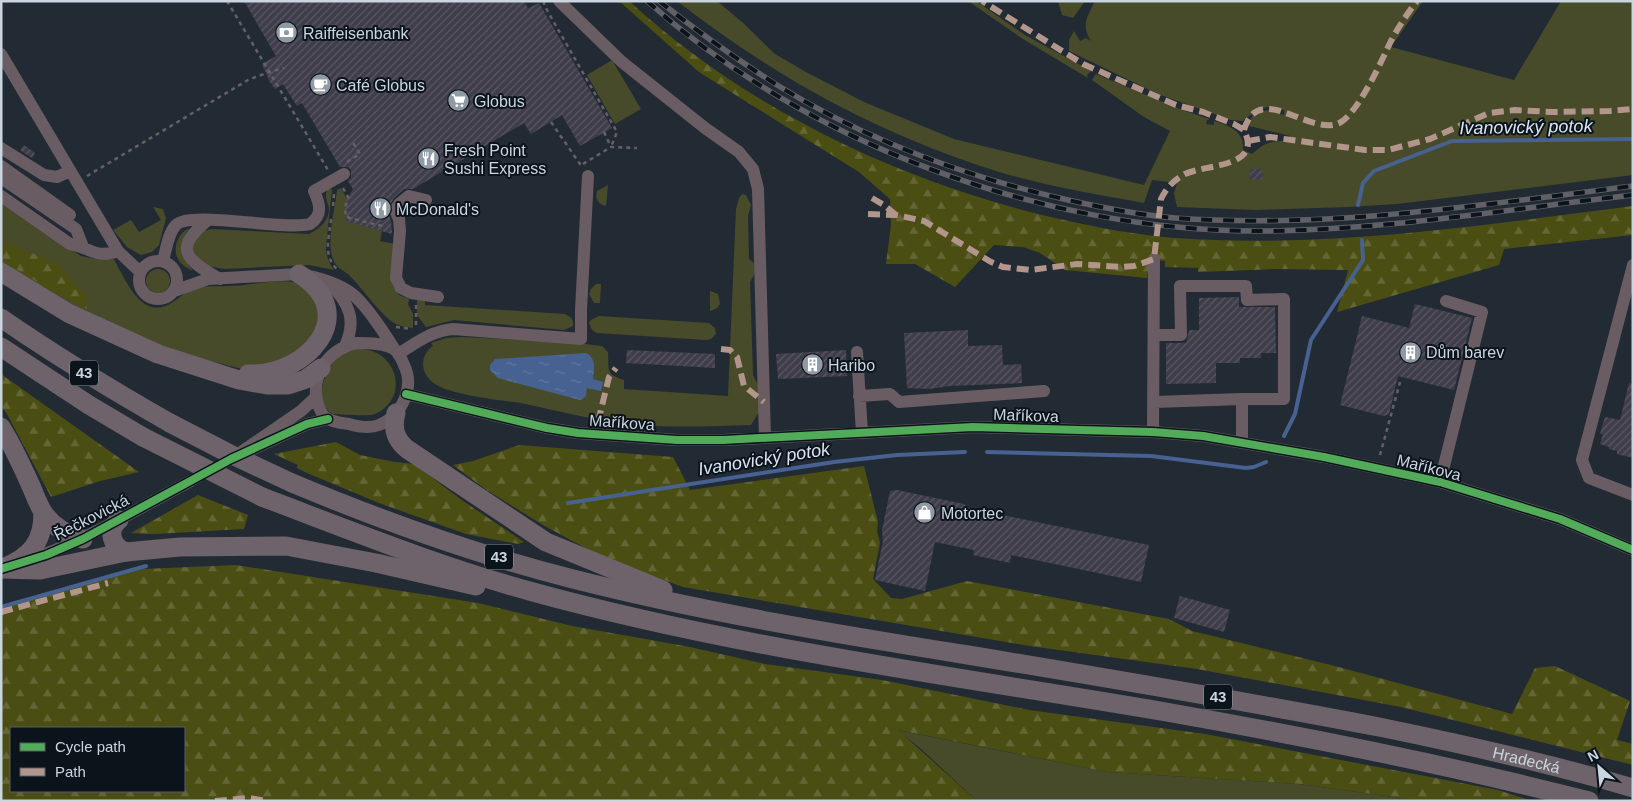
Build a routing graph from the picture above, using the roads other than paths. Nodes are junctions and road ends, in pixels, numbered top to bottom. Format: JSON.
{"nodes":[{"id":1,"x":559,"y":1,"type":"edge"},
{"id":2,"x":3,"y":61,"type":"edge"},
{"id":3,"x":1,"y":148,"type":"edge"},
{"id":4,"x":1,"y":166,"type":"edge"},
{"id":5,"x":341,"y":172,"type":"road end"},
{"id":6,"x":74,"y":176,"type":"junction"},
{"id":7,"x":588,"y":176,"type":"road end"},
{"id":8,"x":1,"y":178,"type":"edge"},
{"id":9,"x":1,"y":196,"type":"edge"},
{"id":10,"x":426,"y":200,"type":"dead end"},
{"id":11,"x":208,"y":220,"type":"junction"},
{"id":12,"x":76,"y":229,"type":"junction"},
{"id":13,"x":83,"y":247,"type":"junction"},
{"id":14,"x":118,"y":251,"type":"junction"},
{"id":15,"x":1154,"y":259,"type":"dead end"},
{"id":16,"x":163,"y":261,"type":"junction"},
{"id":17,"x":1633,"y":265,"type":"edge"},
{"id":18,"x":1,"y":272,"type":"edge"},
{"id":19,"x":140,"y":272,"type":"junction"},
{"id":20,"x":176,"y":272,"type":"junction"},
{"id":21,"x":299,"y":274,"type":"junction"},
{"id":22,"x":220,"y":279,"type":"junction"},
{"id":23,"x":202,"y":280,"type":"junction"},
{"id":24,"x":329,"y":283,"type":"junction"},
{"id":25,"x":174,"y":291,"type":"junction"},
{"id":26,"x":438,"y":297,"type":"dead end"},
{"id":27,"x":1446,"y":301,"type":"dead end"},
{"id":28,"x":1,"y":318,"type":"edge"},
{"id":29,"x":1154,"y":335,"type":"junction"},
{"id":30,"x":345,"y":346,"type":"junction"},
{"id":31,"x":1,"y":348,"type":"edge"},
{"id":32,"x":397,"y":352,"type":"junction"},
{"id":33,"x":857,"y":352,"type":"dead end"},
{"id":34,"x":181,"y":362,"type":"junction"},
{"id":35,"x":321,"y":368,"type":"junction"},
{"id":36,"x":1044,"y":391,"type":"dead end"},
{"id":37,"x":406,"y":394,"type":"junction"},
{"id":38,"x":859,"y":396,"type":"junction"},
{"id":39,"x":316,"y":397,"type":"junction"},
{"id":40,"x":1242,"y":399,"type":"junction"},
{"id":41,"x":1154,"y":402,"type":"junction"},
{"id":42,"x":396,"y":413,"type":"junction"},
{"id":43,"x":328,"y":419,"type":"junction"},
{"id":44,"x":1,"y":427,"type":"edge"},
{"id":45,"x":1154,"y":432,"type":"junction"},
{"id":46,"x":862,"y":433,"type":"junction"},
{"id":47,"x":765,"y":438,"type":"junction"},
{"id":48,"x":1242,"y":442,"type":"junction"},
{"id":49,"x":189,"y":482,"type":"tunnel mouth"},
{"id":50,"x":1440,"y":482,"type":"junction"},
{"id":51,"x":1633,"y":495,"type":"edge"},
{"id":52,"x":44,"y":514,"type":"junction"},
{"id":53,"x":119,"y":520,"type":"junction"},
{"id":54,"x":83,"y":539,"type":"junction"},
{"id":55,"x":1633,"y":550,"type":"edge"},
{"id":56,"x":126,"y":552,"type":"junction"},
{"id":57,"x":1,"y":569,"type":"edge"},
{"id":58,"x":533,"y":592,"type":"junction"},
{"id":59,"x":712,"y":610,"type":"junction"},
{"id":60,"x":1633,"y":788,"type":"edge"},
{"id":61,"x":1589,"y":801,"type":"edge"}],
"edges":[{"from":1,"to":47,"type":"street"},
{"from":2,"to":6,"type":"street"},
{"from":3,"to":6,"type":"street"},
{"from":4,"to":12,"type":"street"},
{"from":5,"to":11,"type":"street"},
{"from":6,"to":14,"type":"street"},
{"from":7,"to":32,"type":"street"},
{"from":8,"to":12,"type":"street"},
{"from":9,"to":13,"type":"street"},
{"from":10,"to":26,"type":"street"},
{"from":11,"to":16,"type":"street"},
{"from":11,"to":22,"type":"street"},
{"from":12,"to":13,"type":"street"},
{"from":13,"to":14,"type":"street"},
{"from":14,"to":19,"type":"street"},
{"from":15,"to":29,"type":"street"},
{"from":16,"to":19,"type":"street"},
{"from":16,"to":20,"type":"street"},
{"from":17,"to":51,"type":"street"},
{"from":18,"to":34,"type":"highway"},
{"from":19,"to":25,"type":"street"},
{"from":20,"to":23,"type":"street"},
{"from":20,"to":25,"type":"street"},
{"from":21,"to":22,"type":"street"},
{"from":21,"to":24,"type":"street"},
{"from":21,"to":34,"type":"highway"},
{"from":22,"to":23,"type":"street"},
{"from":23,"to":25,"type":"street"},
{"from":24,"to":30,"type":"street"},
{"from":24,"to":32,"type":"street"},
{"from":27,"to":50,"type":"street"},
{"from":28,"to":59,"type":"highway","number":"43","bridge":true},
{"from":29,"to":40,"type":"street"},
{"from":29,"to":41,"type":"street"},
{"from":30,"to":32,"type":"street"},
{"from":30,"to":35,"type":"street"},
{"from":31,"to":58,"type":"highway","number":"43","bridge":true},
{"from":32,"to":37,"type":"street"},
{"from":33,"to":38,"type":"street"},
{"from":34,"to":35,"type":"highway"},
{"from":35,"to":39,"type":"street"},
{"from":36,"to":38,"type":"street"},
{"from":37,"to":42,"type":"street"},
{"from":37,"to":47,"type":"street","name":"Maříkova"},
{"from":38,"to":46,"type":"street"},
{"from":39,"to":43,"type":"street"},
{"from":39,"to":43,"type":"street"},
{"from":40,"to":41,"type":"street"},
{"from":40,"to":48,"type":"street"},
{"from":41,"to":45,"type":"street"},
{"from":42,"to":43,"type":"street"},
{"from":42,"to":59,"type":"highway"},
{"from":44,"to":52,"type":"highway"},
{"from":45,"to":46,"type":"street","name":"Maříkova"},
{"from":45,"to":48,"type":"street","name":"Maříkova"},
{"from":46,"to":47,"type":"street","name":"Maříkova"},
{"from":48,"to":50,"type":"street","name":"Maříkova"},
{"from":49,"to":53,"type":"street","name":"Řečkovická"},
{"from":50,"to":55,"type":"street","name":"Maříkova"},
{"from":52,"to":54,"type":"highway"},
{"from":52,"to":57,"type":"highway"},
{"from":53,"to":54,"type":"street","name":"Řečkovická"},
{"from":53,"to":56,"type":"highway"},
{"from":54,"to":57,"type":"street","name":"Řečkovická"},
{"from":56,"to":57,"type":"highway"},
{"from":56,"to":58,"type":"highway"},
{"from":58,"to":61,"type":"highway","number":"43"},
{"from":59,"to":60,"type":"highway","name":"Hradecká","number":"43"}]}
